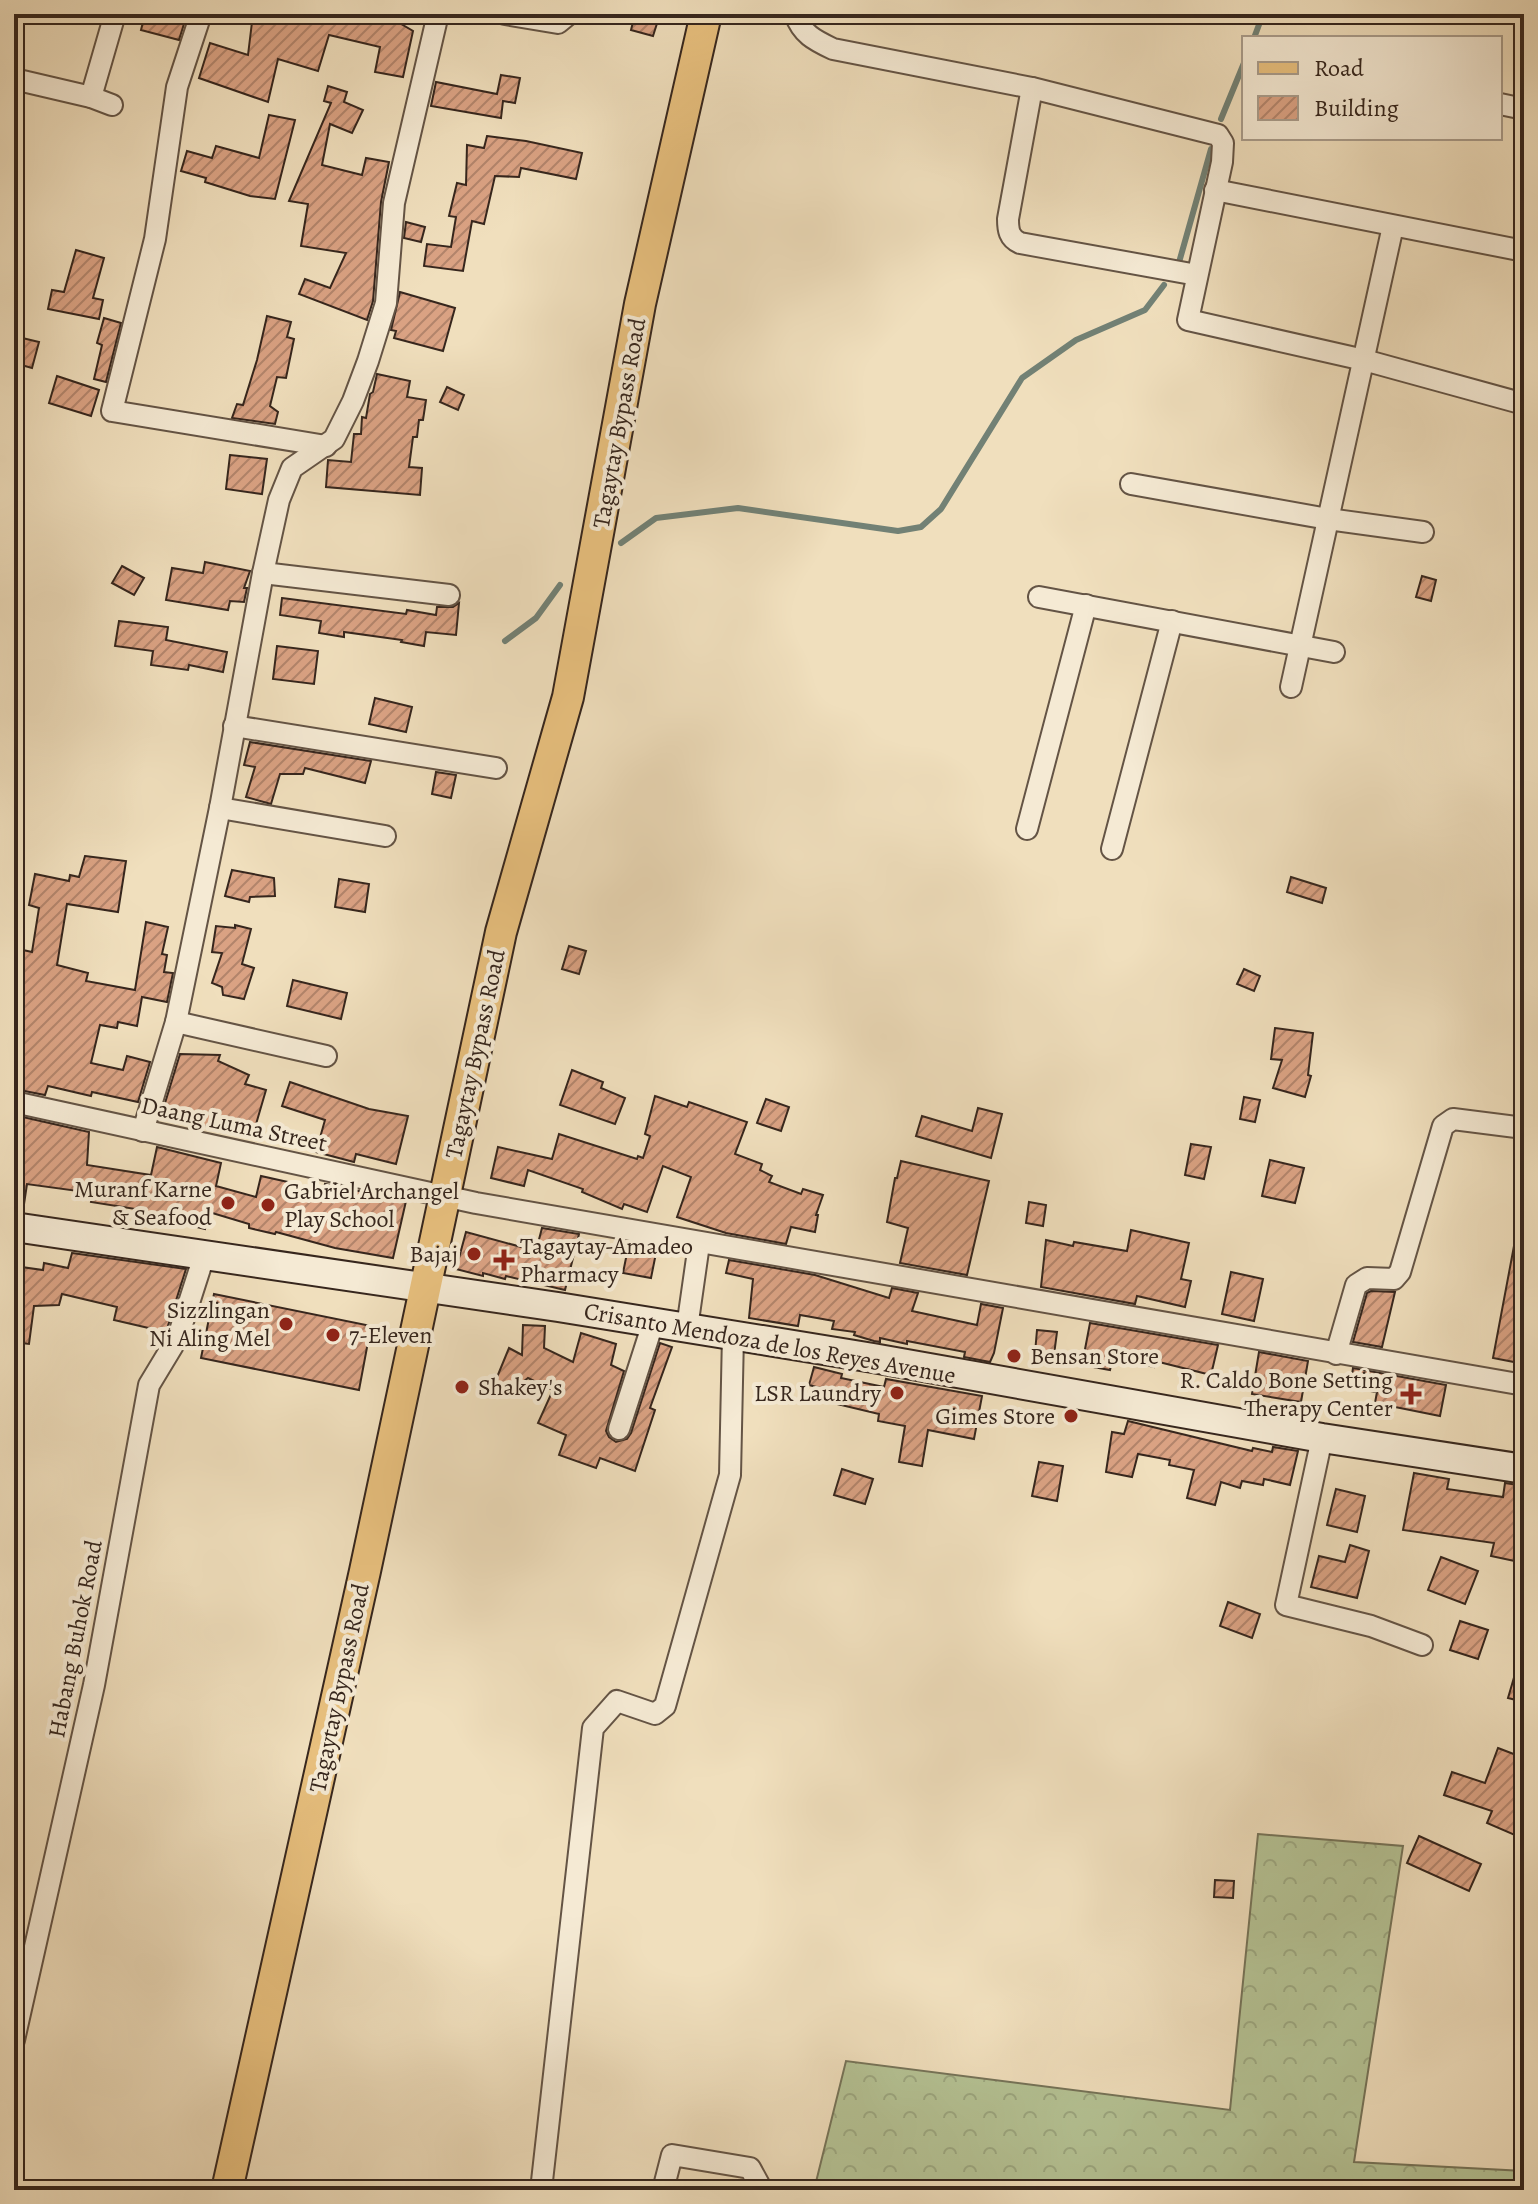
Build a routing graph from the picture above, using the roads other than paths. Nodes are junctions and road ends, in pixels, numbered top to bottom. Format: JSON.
{"nodes":[{"id":1,"x":115,"y":14,"type":"edge"},
{"id":2,"x":201,"y":14,"type":"edge"},
{"id":3,"x":438,"y":14,"type":"edge"},
{"id":4,"x":505,"y":14,"type":"edge"},
{"id":5,"x":569,"y":14,"type":"edge"},
{"id":6,"x":706,"y":14,"type":"edge"},
{"id":7,"x":795,"y":14,"type":"edge"},
{"id":8,"x":14,"y":79,"type":"edge"},
{"id":9,"x":1032,"y":88,"type":"junction"},
{"id":10,"x":91,"y":97,"type":"junction"},
{"id":11,"x":1502,"y":104,"type":"edge"},
{"id":12,"x":112,"y":105,"type":"dead end"},
{"id":13,"x":1524,"y":109,"type":"edge"},
{"id":14,"x":1215,"y":190,"type":"junction"},
{"id":15,"x":1393,"y":226,"type":"junction"},
{"id":16,"x":1524,"y":251,"type":"edge"},
{"id":17,"x":1197,"y":275,"type":"junction"},
{"id":18,"x":1364,"y":360,"type":"junction"},
{"id":19,"x":1524,"y":404,"type":"edge"},
{"id":20,"x":326,"y":446,"type":"junction"},
{"id":21,"x":1131,"y":484,"type":"dead end"},
{"id":22,"x":1328,"y":519,"type":"junction"},
{"id":23,"x":1423,"y":532,"type":"dead end"},
{"id":24,"x":263,"y":573,"type":"junction"},
{"id":25,"x":449,"y":595,"type":"dead end"},
{"id":26,"x":1039,"y":597,"type":"dead end"},
{"id":27,"x":1086,"y":605,"type":"junction"},
{"id":28,"x":1172,"y":621,"type":"junction"},
{"id":29,"x":1301,"y":644,"type":"junction"},
{"id":30,"x":1334,"y":652,"type":"dead end"},
{"id":31,"x":1291,"y":687,"type":"dead end"},
{"id":32,"x":234,"y":726,"type":"junction"},
{"id":33,"x":496,"y":768,"type":"dead end"},
{"id":34,"x":220,"y":808,"type":"junction"},
{"id":35,"x":1027,"y":829,"type":"dead end"},
{"id":36,"x":385,"y":836,"type":"dead end"},
{"id":37,"x":1112,"y":849,"type":"dead end"},
{"id":38,"x":176,"y":1022,"type":"junction"},
{"id":39,"x":326,"y":1056,"type":"dead end"},
{"id":40,"x":14,"y":1102,"type":"edge"},
{"id":41,"x":1524,"y":1128,"type":"edge"},
{"id":42,"x":143,"y":1131,"type":"junction"},
{"id":43,"x":444,"y":1196,"type":"junction"},
{"id":44,"x":14,"y":1227,"type":"edge"},
{"id":45,"x":699,"y":1244,"type":"junction"},
{"id":46,"x":204,"y":1256,"type":"junction"},
{"id":47,"x":424,"y":1287,"type":"junction"},
{"id":48,"x":653,"y":1323,"type":"junction"},
{"id":49,"x":687,"y":1328,"type":"junction"},
{"id":50,"x":733,"y":1335,"type":"junction"},
{"id":51,"x":1336,"y":1354,"type":"junction"},
{"id":52,"x":1524,"y":1385,"type":"edge"},
{"id":53,"x":619,"y":1429,"type":"dead end"},
{"id":54,"x":1322,"y":1438,"type":"junction"},
{"id":55,"x":1524,"y":1469,"type":"edge"},
{"id":56,"x":1422,"y":1645,"type":"dead end"},
{"id":57,"x":14,"y":2040,"type":"edge"},
{"id":58,"x":227,"y":2190,"type":"edge"},
{"id":59,"x":541,"y":2190,"type":"edge"},
{"id":60,"x":663,"y":2190,"type":"edge"},
{"id":61,"x":762,"y":2190,"type":"edge"}],
"edges":[{"from":1,"to":10,"type":"street"},
{"from":2,"to":20,"type":"street"},
{"from":3,"to":20,"type":"street"},
{"from":4,"to":5,"type":"street"},
{"from":6,"to":43,"type":"main road","name":"Tagaytay Bypass Road"},
{"from":7,"to":9,"type":"street"},
{"from":8,"to":10,"type":"street"},
{"from":9,"to":14,"type":"street"},
{"from":9,"to":17,"type":"street"},
{"from":10,"to":12,"type":"street"},
{"from":11,"to":13,"type":"street"},
{"from":14,"to":15,"type":"street"},
{"from":14,"to":17,"type":"street"},
{"from":15,"to":16,"type":"street"},
{"from":15,"to":18,"type":"street"},
{"from":17,"to":18,"type":"street"},
{"from":18,"to":19,"type":"street"},
{"from":18,"to":22,"type":"street"},
{"from":20,"to":24,"type":"street"},
{"from":21,"to":22,"type":"street"},
{"from":22,"to":23,"type":"street"},
{"from":22,"to":29,"type":"street"},
{"from":24,"to":25,"type":"street"},
{"from":24,"to":32,"type":"street"},
{"from":26,"to":27,"type":"street"},
{"from":27,"to":28,"type":"street"},
{"from":27,"to":35,"type":"street"},
{"from":28,"to":29,"type":"street"},
{"from":28,"to":37,"type":"street"},
{"from":29,"to":30,"type":"street"},
{"from":29,"to":31,"type":"street"},
{"from":32,"to":33,"type":"street"},
{"from":32,"to":34,"type":"street"},
{"from":34,"to":36,"type":"street"},
{"from":34,"to":38,"type":"street"},
{"from":38,"to":39,"type":"street"},
{"from":38,"to":42,"type":"street"},
{"from":40,"to":42,"type":"street","name":"Daang Luma Street"},
{"from":41,"to":51,"type":"street"},
{"from":42,"to":43,"type":"street","name":"Daang Luma Street"},
{"from":43,"to":45,"type":"street","name":"Daang Luma Street"},
{"from":43,"to":47,"type":"main road","name":"Tagaytay Bypass Road"},
{"from":44,"to":46,"type":"main road","name":"Crisanto Mendoza de los Reyes Avenue"},
{"from":45,"to":49,"type":"street"},
{"from":45,"to":51,"type":"street","name":"Daang Luma Street"},
{"from":46,"to":47,"type":"main road","name":"Crisanto Mendoza de los Reyes Avenue"},
{"from":46,"to":57,"type":"street","name":"Habang Buhok Road"},
{"from":47,"to":48,"type":"main road","name":"Crisanto Mendoza de los Reyes Avenue"},
{"from":47,"to":58,"type":"main road","name":"Tagaytay Bypass Road"},
{"from":48,"to":49,"type":"main road","name":"Crisanto Mendoza de los Reyes Avenue"},
{"from":48,"to":53,"type":"street"},
{"from":49,"to":50,"type":"main road","name":"Crisanto Mendoza de los Reyes Avenue"},
{"from":50,"to":54,"type":"main road","name":"Crisanto Mendoza de los Reyes Avenue"},
{"from":50,"to":59,"type":"street"},
{"from":51,"to":52,"type":"street","name":"Daang Luma Street"},
{"from":54,"to":55,"type":"main road","name":"Crisanto Mendoza de los Reyes Avenue"},
{"from":54,"to":56,"type":"street"},
{"from":60,"to":61,"type":"street"}]}
